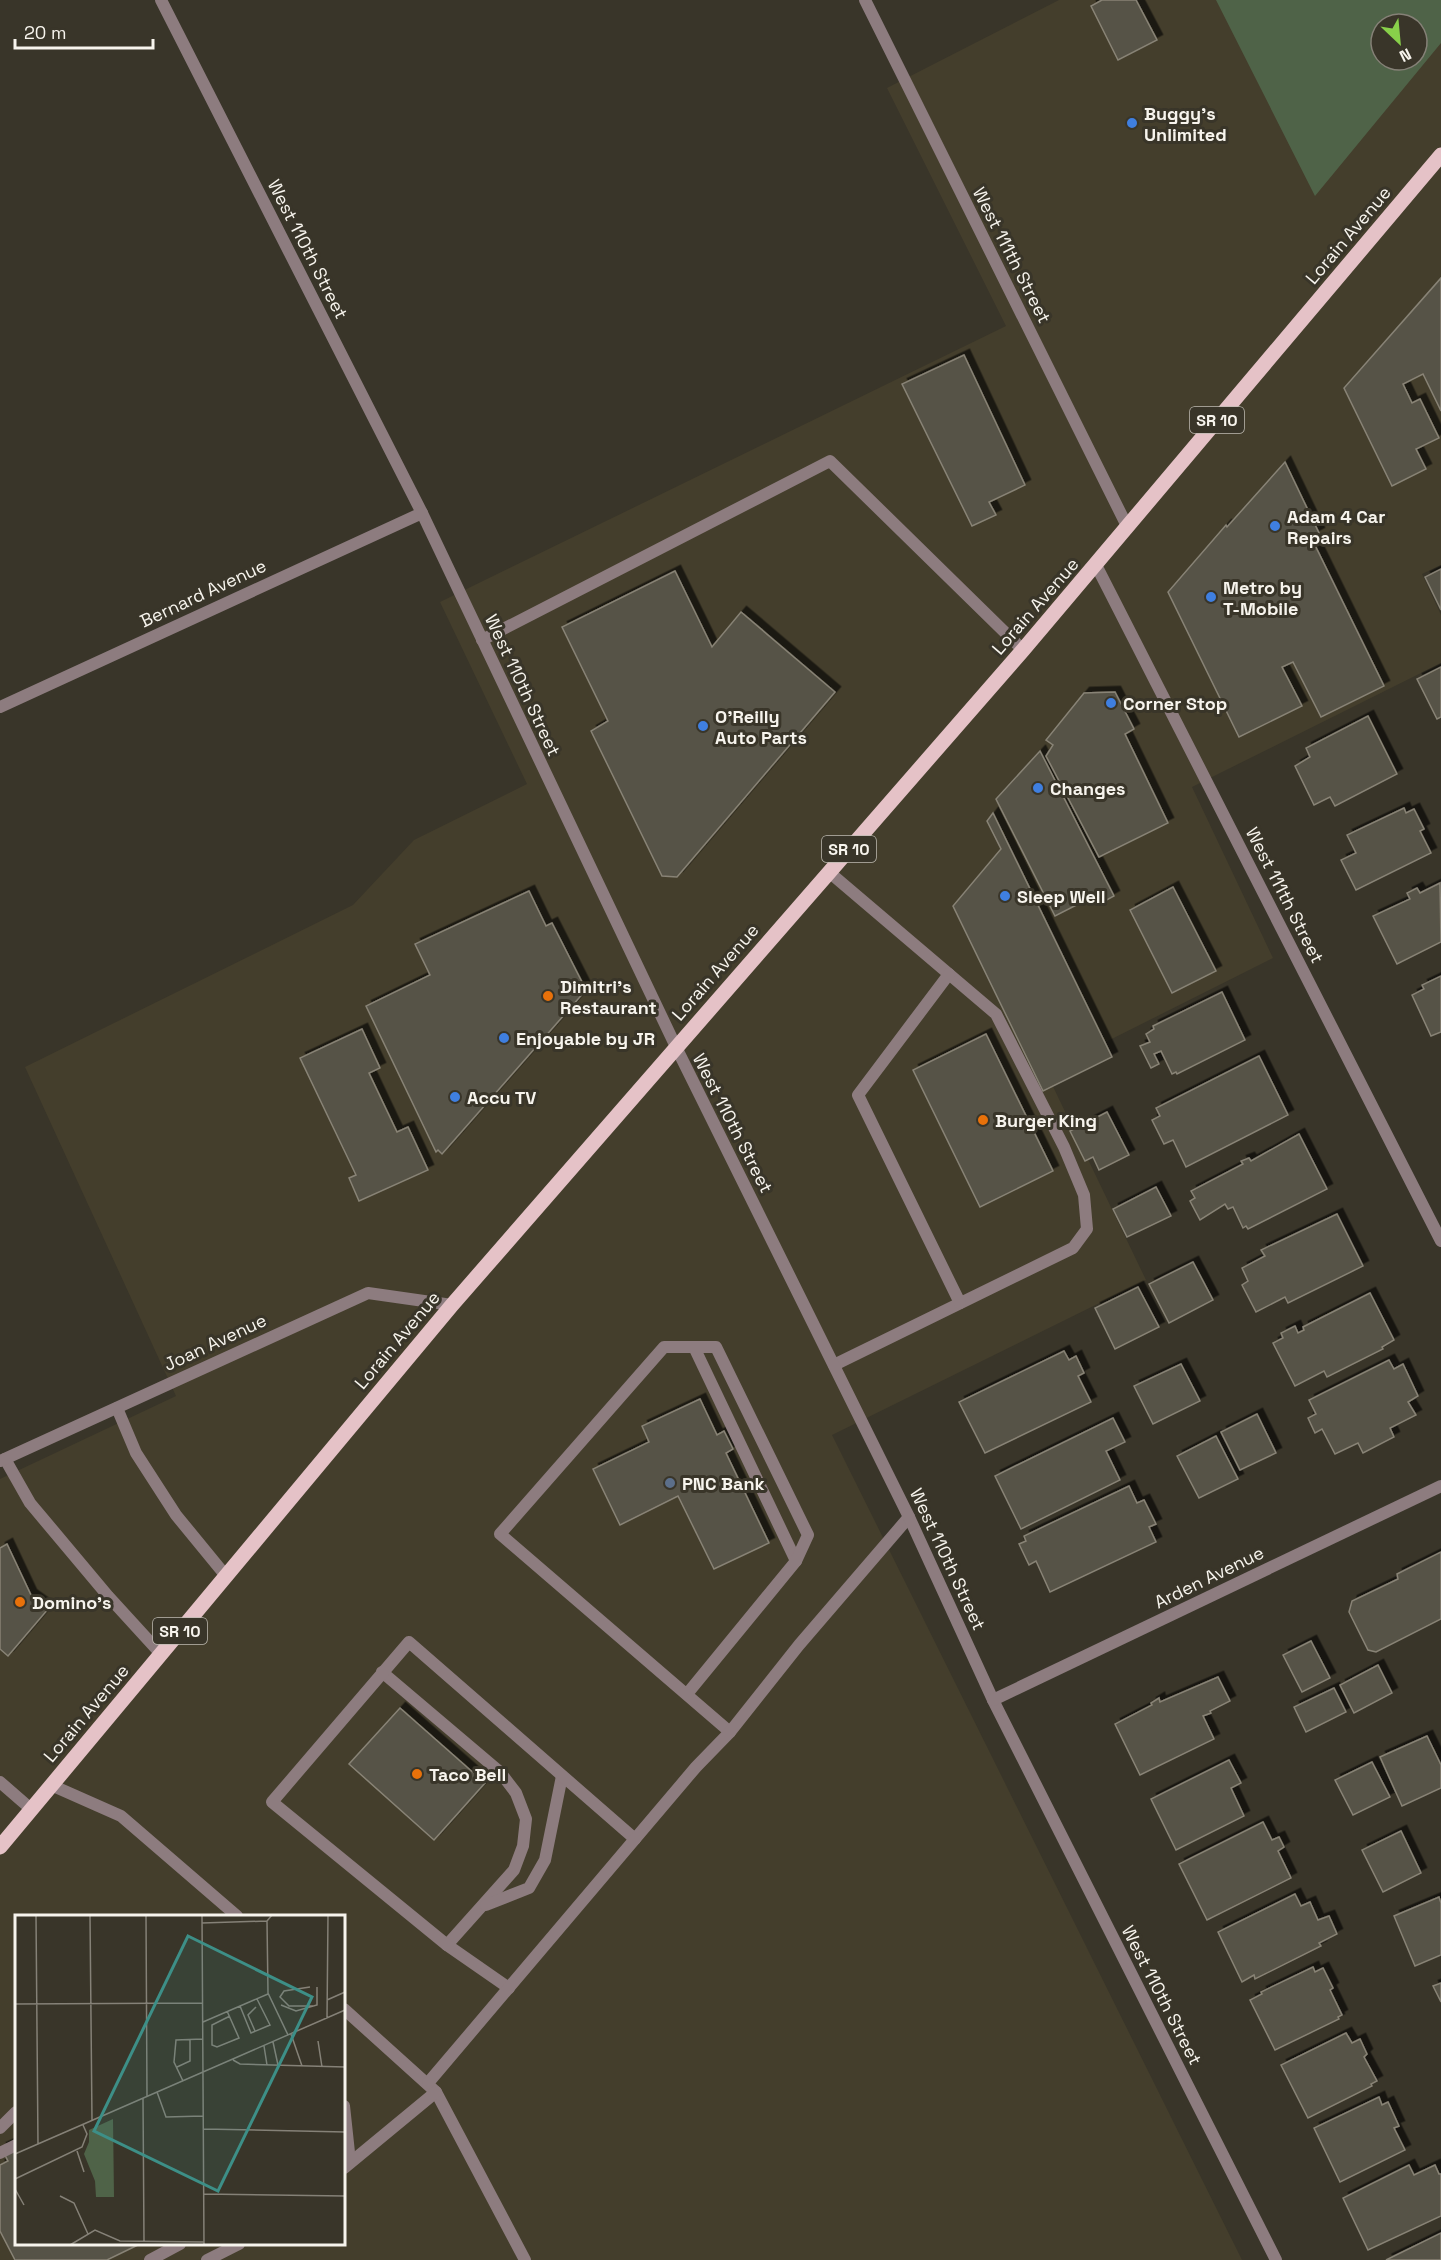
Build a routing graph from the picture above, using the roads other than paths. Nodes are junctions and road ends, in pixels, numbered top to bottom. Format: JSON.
{"nodes":[{"id":1,"x":161,"y":0,"type":"edge"},
{"id":2,"x":865,"y":0,"type":"edge"},
{"id":3,"x":1441,"y":155,"type":"edge"},
{"id":4,"x":422,"y":513,"type":"junction"},
{"id":5,"x":1127,"y":526,"type":"junction"},
{"id":6,"x":1096,"y":565,"type":"junction"},
{"id":7,"x":482,"y":640,"type":"junction"},
{"id":8,"x":1023,"y":650,"type":"junction"},
{"id":9,"x":0,"y":707,"type":"edge"},
{"id":10,"x":828,"y":872,"type":"junction"},
{"id":11,"x":949,"y":974,"type":"junction"},
{"id":12,"x":676,"y":1047,"type":"junction"},
{"id":13,"x":1441,"y":1242,"type":"edge"},
{"id":14,"x":960,"y":1303,"type":"junction"},
{"id":15,"x":452,"y":1305,"type":"junction"},
{"id":16,"x":694,"y":1347,"type":"junction"},
{"id":17,"x":834,"y":1365,"type":"junction"},
{"id":18,"x":117,"y":1407,"type":"junction"},
{"id":19,"x":3,"y":1460,"type":"edge"},
{"id":20,"x":1441,"y":1486,"type":"edge"},
{"id":21,"x":909,"y":1517,"type":"junction"},
{"id":22,"x":796,"y":1561,"type":"junction"},
{"id":23,"x":226,"y":1575,"type":"junction"},
{"id":24,"x":161,"y":1654,"type":"junction"},
{"id":25,"x":382,"y":1672,"type":"junction"},
{"id":26,"x":687,"y":1694,"type":"junction"},
{"id":27,"x":993,"y":1700,"type":"junction"},
{"id":28,"x":730,"y":1732,"type":"junction"},
{"id":29,"x":562,"y":1776,"type":"junction"},
{"id":30,"x":0,"y":1782,"type":"edge"},
{"id":31,"x":51,"y":1785,"type":"junction"},
{"id":32,"x":31,"y":1809,"type":"junction"},
{"id":33,"x":635,"y":1839,"type":"junction"},
{"id":34,"x":0,"y":1847,"type":"edge"},
{"id":35,"x":482,"y":1906,"type":"junction"},
{"id":36,"x":235,"y":1915,"type":"edge"},
{"id":37,"x":447,"y":1945,"type":"junction"},
{"id":38,"x":508,"y":1988,"type":"junction"},
{"id":39,"x":345,"y":2011,"type":"edge"},
{"id":40,"x":432,"y":2087,"type":"junction"},
{"id":41,"x":15,"y":2113,"type":"edge"},
{"id":42,"x":345,"y":2126,"type":"edge"},
{"id":43,"x":0,"y":2128,"type":"edge"},
{"id":44,"x":15,"y":2146,"type":"edge"},
{"id":45,"x":0,"y":2153,"type":"edge"},
{"id":46,"x":347,"y":2165,"type":"edge"},
{"id":47,"x":178,"y":2245,"type":"edge"},
{"id":48,"x":237,"y":2245,"type":"edge"},
{"id":49,"x":150,"y":2260,"type":"edge"},
{"id":50,"x":207,"y":2260,"type":"edge"},
{"id":51,"x":525,"y":2260,"type":"edge"},
{"id":52,"x":1276,"y":2260,"type":"edge"}],
"edges":[{"from":1,"to":4,"type":"street","name":"West 110th Street"},
{"from":2,"to":5,"type":"street","name":"West 111th Street"},
{"from":3,"to":5,"type":"main road","name":"Lorain Avenue","number":"SR 10"},
{"from":4,"to":7,"type":"street","name":"West 110th Street"},
{"from":4,"to":9,"type":"street","name":"Bernard Avenue"},
{"from":5,"to":6,"type":"main road","name":"Lorain Avenue","number":"SR 10"},
{"from":6,"to":8,"type":"main road","name":"Lorain Avenue","number":"SR 10"},
{"from":6,"to":13,"type":"street","name":"West 111th Street"},
{"from":7,"to":8,"type":"street"},
{"from":7,"to":12,"type":"street","name":"West 110th Street"},
{"from":8,"to":10,"type":"main road","name":"Lorain Avenue","number":"SR 10"},
{"from":10,"to":11,"type":"street"},
{"from":10,"to":12,"type":"main road","name":"Lorain Avenue","number":"SR 10"},
{"from":11,"to":14,"type":"street"},
{"from":11,"to":14,"type":"street"},
{"from":12,"to":15,"type":"main road","name":"Lorain Avenue","number":"SR 10"},
{"from":12,"to":17,"type":"street","name":"West 110th Street"},
{"from":14,"to":17,"type":"street"},
{"from":15,"to":18,"type":"street","name":"Joan Avenue"},
{"from":15,"to":23,"type":"main road","name":"Lorain Avenue","number":"SR 10"},
{"from":16,"to":22,"type":"street"},
{"from":16,"to":22,"type":"street"},
{"from":16,"to":26,"type":"street"},
{"from":17,"to":21,"type":"street","name":"West 110th Street"},
{"from":18,"to":19,"type":"street","name":"Joan Avenue"},
{"from":18,"to":23,"type":"street"},
{"from":19,"to":24,"type":"street"},
{"from":20,"to":27,"type":"street","name":"Arden Avenue"},
{"from":21,"to":27,"type":"street","name":"West 110th Street"},
{"from":21,"to":28,"type":"street"},
{"from":22,"to":26,"type":"street"},
{"from":23,"to":24,"type":"main road","name":"Lorain Avenue","number":"SR 10"},
{"from":24,"to":31,"type":"main road","name":"Lorain Avenue","number":"SR 10"},
{"from":25,"to":29,"type":"street"},
{"from":25,"to":35,"type":"street"},
{"from":25,"to":37,"type":"street"},
{"from":26,"to":28,"type":"street"},
{"from":27,"to":52,"type":"street","name":"West 110th Street"},
{"from":28,"to":33,"type":"street"},
{"from":29,"to":33,"type":"street"},
{"from":29,"to":35,"type":"street"},
{"from":30,"to":32,"type":"street"},
{"from":31,"to":32,"type":"main road","name":"Lorain Avenue","number":"SR 10"},
{"from":31,"to":36,"type":"street"},
{"from":32,"to":34,"type":"main road","name":"Lorain Avenue","number":"SR 10"},
{"from":33,"to":38,"type":"street"},
{"from":35,"to":37,"type":"street"},
{"from":37,"to":38,"type":"street"},
{"from":38,"to":40,"type":"street"},
{"from":39,"to":40,"type":"street"},
{"from":40,"to":46,"type":"street"},
{"from":40,"to":51,"type":"street"},
{"from":41,"to":43,"type":"street"},
{"from":42,"to":46,"type":"street"},
{"from":44,"to":45,"type":"street"},
{"from":47,"to":49,"type":"street"},
{"from":48,"to":50,"type":"street"}]}
